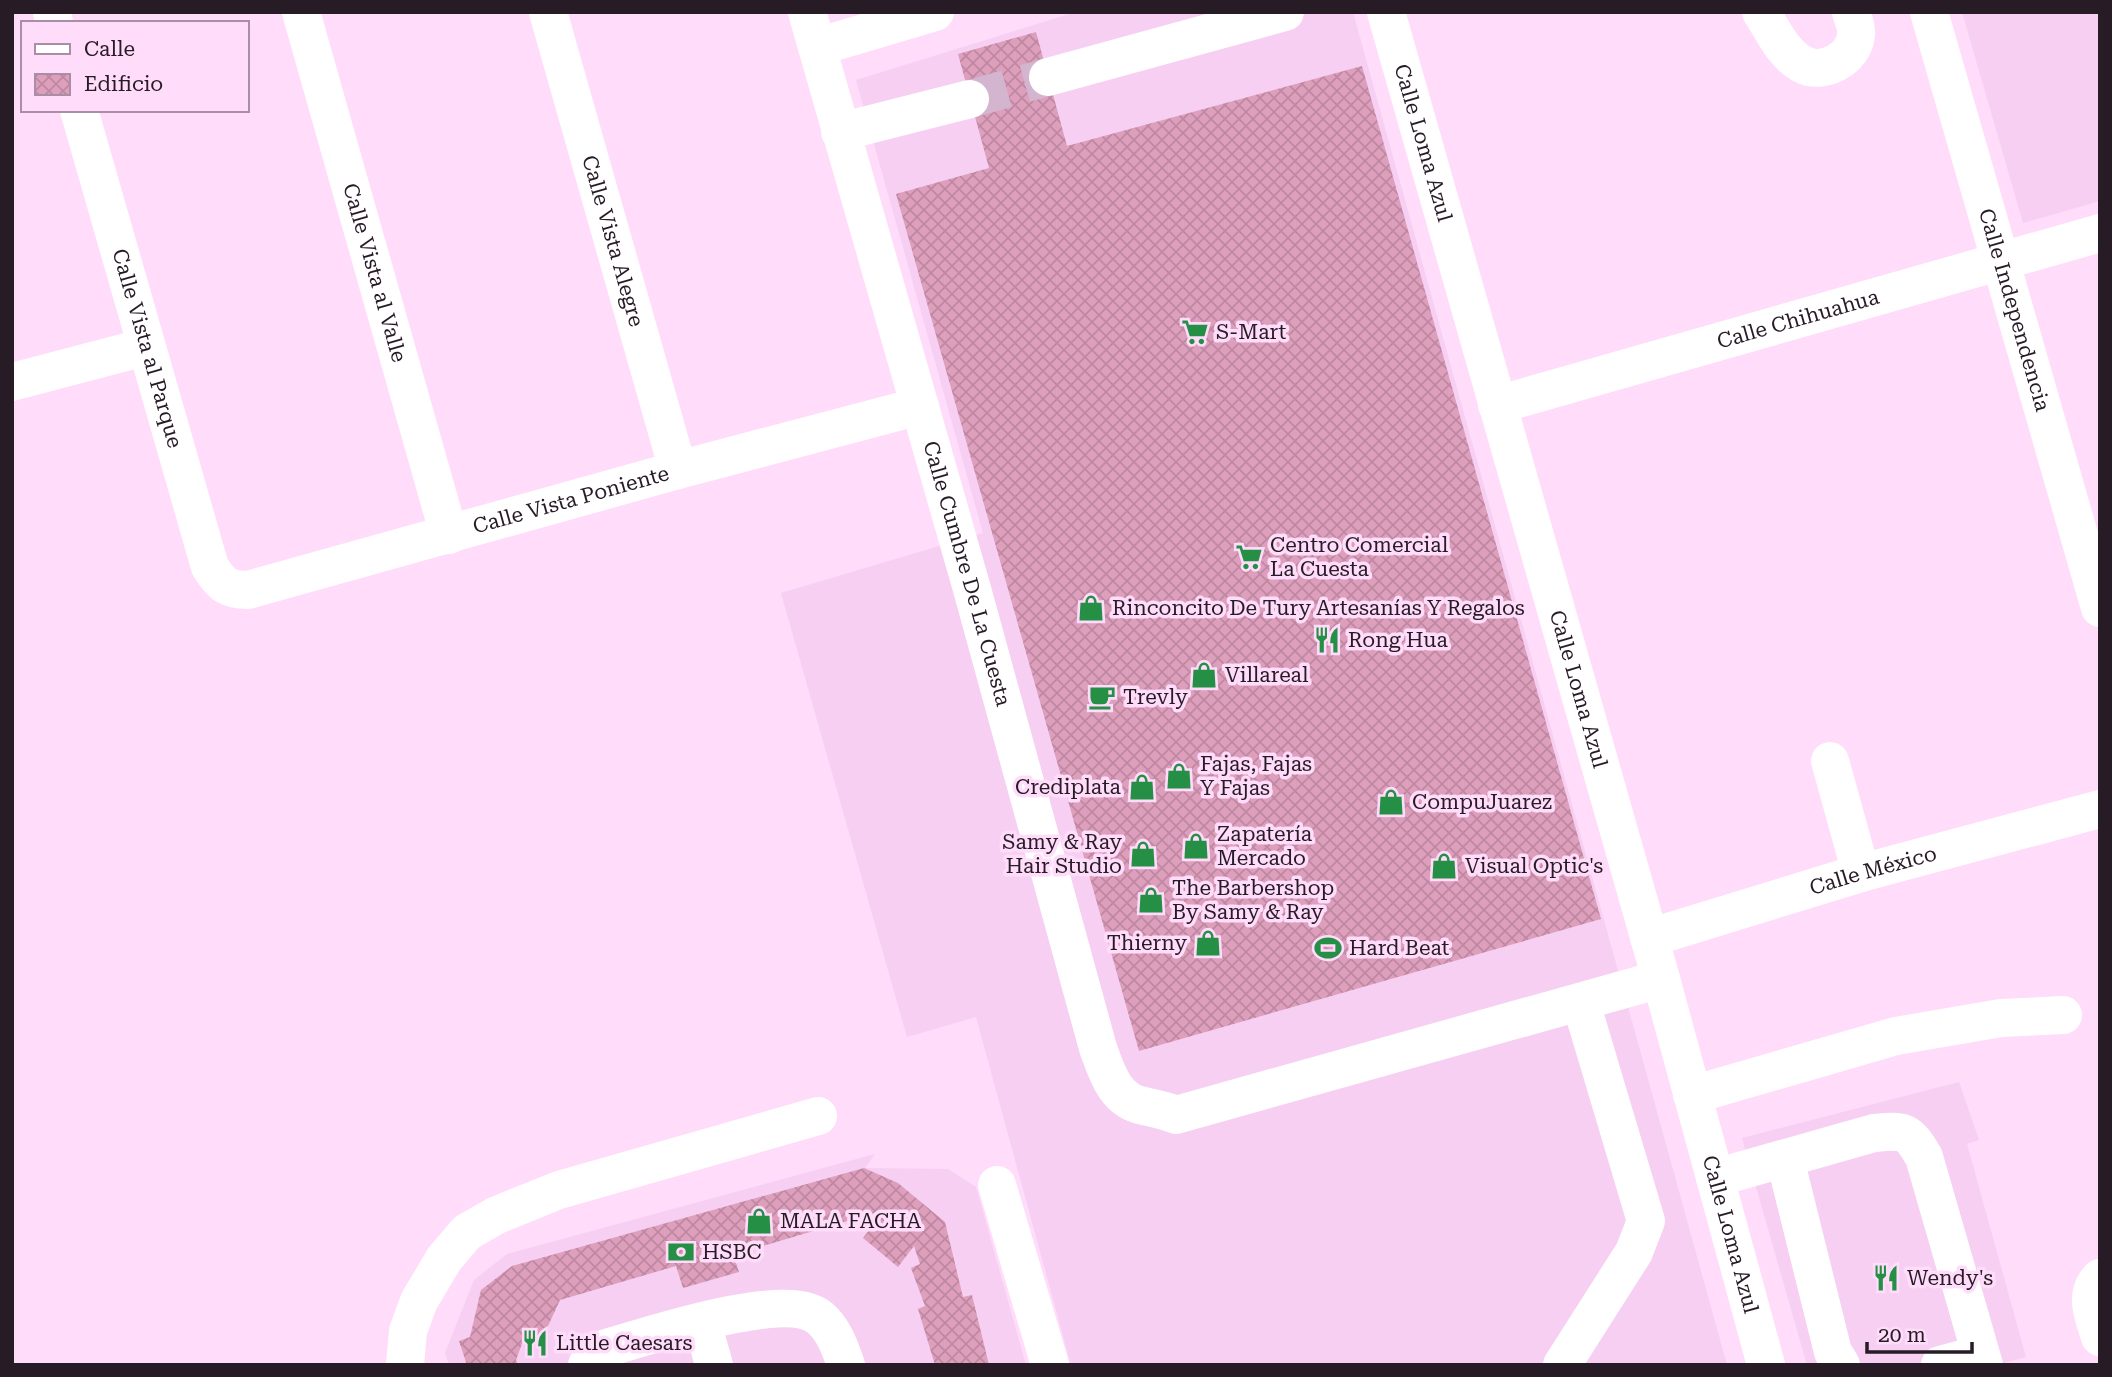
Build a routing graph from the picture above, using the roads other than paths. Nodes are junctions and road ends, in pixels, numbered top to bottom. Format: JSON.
{"nodes":[{"id":1,"x":302,"y":12,"type":"edge"},
{"id":2,"x":548,"y":12,"type":"edge"},
{"id":3,"x":935,"y":12,"type":"edge"},
{"id":4,"x":1286,"y":12,"type":"edge"},
{"id":5,"x":1387,"y":12,"type":"edge"},
{"id":6,"x":1761,"y":12,"type":"edge"},
{"id":7,"x":1851,"y":12,"type":"edge"},
{"id":8,"x":1929,"y":12,"type":"edge"},
{"id":9,"x":812,"y":30,"type":"edge"},
{"id":10,"x":1048,"y":77,"type":"tunnel mouth"},
{"id":11,"x":970,"y":99,"type":"tunnel mouth"},
{"id":12,"x":80,"y":112,"type":"edge"},
{"id":13,"x":840,"y":132,"type":"junction"},
{"id":14,"x":2100,"y":233,"type":"edge"},
{"id":15,"x":2002,"y":262,"type":"junction"},
{"id":16,"x":145,"y":347,"type":"junction"},
{"id":17,"x":12,"y":382,"type":"edge"},
{"id":18,"x":1497,"y":405,"type":"junction"},
{"id":19,"x":920,"y":406,"type":"junction"},
{"id":20,"x":678,"y":470,"type":"junction"},
{"id":21,"x":449,"y":535,"type":"junction"},
{"id":22,"x":221,"y":584,"type":"joint"},
{"id":23,"x":2100,"y":608,"type":"edge"},
{"id":24,"x":1830,"y":761,"type":"dead end"},
{"id":25,"x":2100,"y":809,"type":"edge"},
{"id":26,"x":1861,"y":873,"type":"junction"},
{"id":27,"x":1649,"y":938,"type":"junction"},
{"id":28,"x":1661,"y":979,"type":"junction"},
{"id":29,"x":1581,"y":1003,"type":"junction"},
{"id":30,"x":2063,"y":1015,"type":"dead end"},
{"id":31,"x":1692,"y":1096,"type":"junction"},
{"id":32,"x":818,"y":1116,"type":"dead end"},
{"id":33,"x":1785,"y":1159,"type":"junction"},
{"id":34,"x":1715,"y":1178,"type":"junction"},
{"id":35,"x":997,"y":1185,"type":"dead end"},
{"id":36,"x":2100,"y":1278,"type":"edge"},
{"id":37,"x":702,"y":1322,"type":"junction"},
{"id":38,"x":2100,"y":1337,"type":"edge"},
{"id":39,"x":1982,"y":1359,"type":"edge"},
{"id":40,"x":405,"y":1365,"type":"edge"},
{"id":41,"x":587,"y":1365,"type":"edge"},
{"id":42,"x":714,"y":1365,"type":"edge"},
{"id":43,"x":846,"y":1365,"type":"edge"},
{"id":44,"x":1050,"y":1365,"type":"edge"},
{"id":45,"x":1562,"y":1365,"type":"edge"},
{"id":46,"x":1766,"y":1365,"type":"edge"},
{"id":47,"x":1841,"y":1365,"type":"edge"},
{"id":48,"x":1940,"y":1365,"type":"edge"}],
"edges":[{"from":1,"to":21,"type":"street","name":"Calle Vista al Valle"},
{"from":2,"to":20,"type":"street","name":"Calle Vista Alegre"},
{"from":3,"to":9,"type":"street"},
{"from":4,"to":10,"type":"street"},
{"from":5,"to":18,"type":"street","name":"Calle Loma Azul"},
{"from":6,"to":7,"type":"street"},
{"from":8,"to":15,"type":"street","name":"Calle Independencia"},
{"from":9,"to":13,"type":"street","name":"Calle Cumbre De La Cuesta"},
{"from":11,"to":13,"type":"street"},
{"from":12,"to":16,"type":"street","name":"Calle Vista al Parque"},
{"from":13,"to":19,"type":"street","name":"Calle Cumbre De La Cuesta"},
{"from":14,"to":15,"type":"street","name":"Calle Chihuahua"},
{"from":15,"to":18,"type":"street","name":"Calle Chihuahua"},
{"from":15,"to":23,"type":"street","name":"Calle Independencia"},
{"from":16,"to":17,"type":"street"},
{"from":16,"to":22,"type":"street","name":"Calle Vista al Parque"},
{"from":18,"to":27,"type":"street","name":"Calle Loma Azul"},
{"from":19,"to":20,"type":"street","name":"Calle Vista Poniente"},
{"from":19,"to":29,"type":"street","name":"Calle Cumbre De La Cuesta"},
{"from":20,"to":21,"type":"street","name":"Calle Vista Poniente"},
{"from":21,"to":22,"type":"street","name":"Calle Vista Poniente"},
{"from":24,"to":26,"type":"street"},
{"from":25,"to":26,"type":"street","name":"Calle México"},
{"from":26,"to":27,"type":"street","name":"Calle México"},
{"from":27,"to":28,"type":"street","name":"Calle Loma Azul"},
{"from":28,"to":29,"type":"street"},
{"from":28,"to":31,"type":"street","name":"Calle Loma Azul"},
{"from":29,"to":45,"type":"street"},
{"from":30,"to":31,"type":"street"},
{"from":31,"to":34,"type":"street","name":"Calle Loma Azul"},
{"from":32,"to":40,"type":"street"},
{"from":33,"to":34,"type":"street"},
{"from":33,"to":39,"type":"street"},
{"from":33,"to":47,"type":"street"},
{"from":34,"to":46,"type":"street","name":"Calle Loma Azul"},
{"from":35,"to":44,"type":"street"},
{"from":36,"to":38,"type":"street"},
{"from":37,"to":41,"type":"street"},
{"from":37,"to":42,"type":"street"},
{"from":37,"to":43,"type":"street"},
{"from":39,"to":48,"type":"street"}]}
